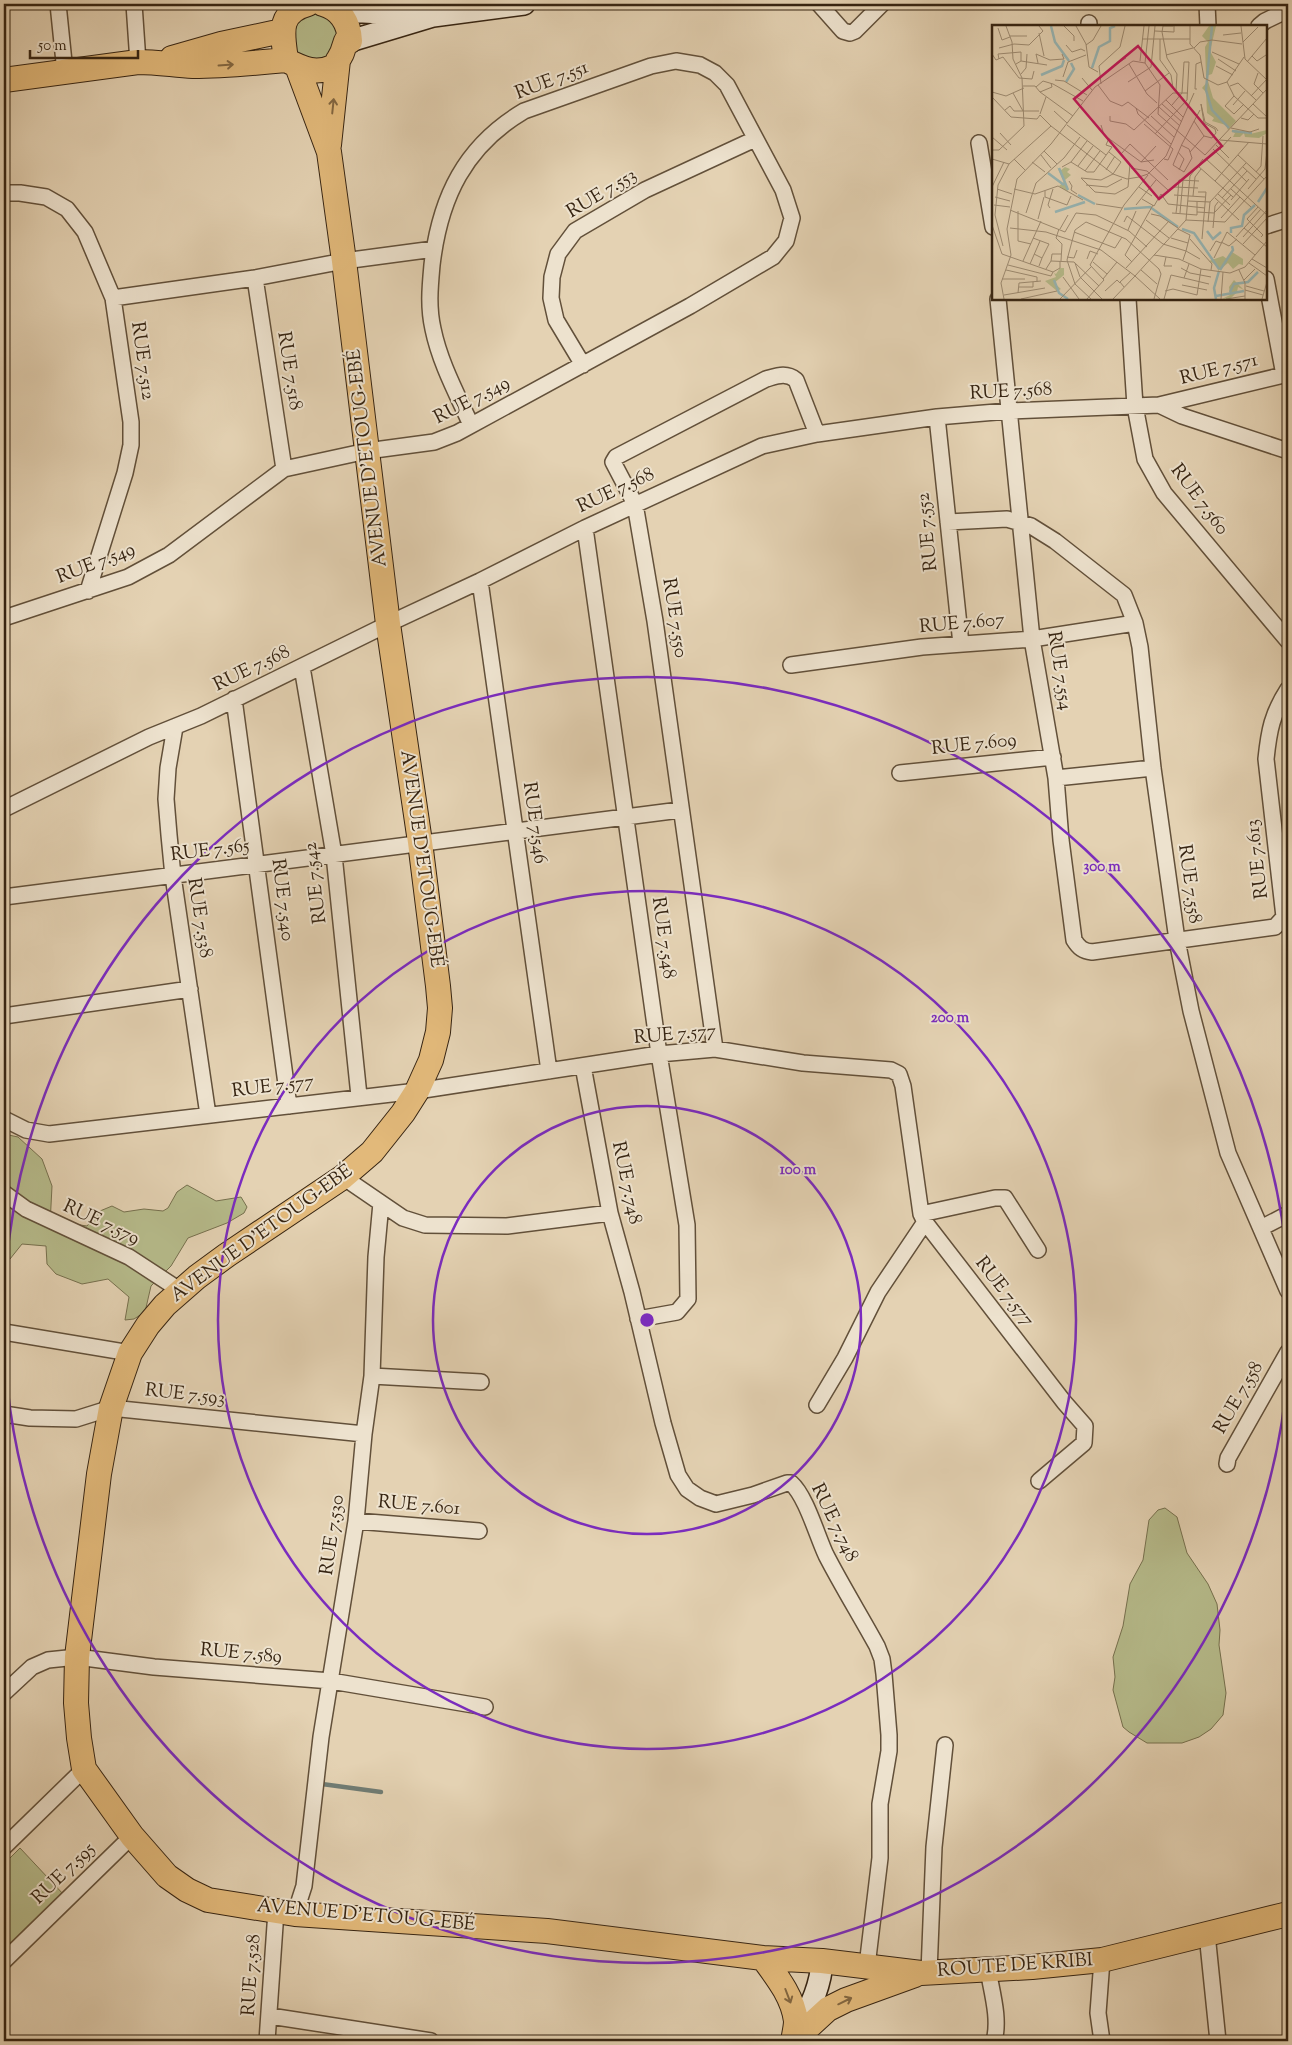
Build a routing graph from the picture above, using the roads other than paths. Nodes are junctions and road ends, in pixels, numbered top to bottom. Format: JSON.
{"nodes":[{"id":1,"x":58,"y":4,"type":"edge"},
{"id":2,"x":134,"y":4,"type":"edge"},
{"id":3,"x":524,"y":4,"type":"edge"},
{"id":4,"x":819,"y":4,"type":"edge"},
{"id":5,"x":882,"y":4,"type":"edge"},
{"id":6,"x":1207,"y":4,"type":"edge"},
{"id":7,"x":299,"y":6,"type":"edge"},
{"id":8,"x":328,"y":6,"type":"edge"},
{"id":9,"x":485,"y":6,"type":"edge"},
{"id":10,"x":1288,"y":10,"type":"edge"},
{"id":11,"x":433,"y":16,"type":"junction"},
{"id":12,"x":1208,"y":25,"type":"edge"},
{"id":13,"x":1260,"y":25,"type":"edge"},
{"id":14,"x":282,"y":31,"type":"junction"},
{"id":15,"x":344,"y":50,"type":"junction"},
{"id":16,"x":149,"y":62,"type":"junction"},
{"id":17,"x":292,"y":63,"type":"junction"},
{"id":18,"x":65,"y":72,"type":"junction"},
{"id":19,"x":4,"y":80,"type":"edge"},
{"id":20,"x":755,"y":139,"type":"junction"},
{"id":21,"x":979,"y":143,"type":"dead end"},
{"id":22,"x":329,"y":152,"type":"junction"},
{"id":23,"x":4,"y":193,"type":"edge"},
{"id":24,"x":1288,"y":219,"type":"edge"},
{"id":25,"x":992,"y":221,"type":"edge"},
{"id":26,"x":1267,"y":226,"type":"edge"},
{"id":27,"x":434,"y":249,"type":"junction"},
{"id":28,"x":344,"y":261,"type":"junction"},
{"id":29,"x":254,"y":278,"type":"junction"},
{"id":30,"x":1267,"y":284,"type":"edge"},
{"id":31,"x":112,"y":298,"type":"junction"},
{"id":32,"x":998,"y":300,"type":"edge"},
{"id":33,"x":1128,"y":300,"type":"edge"},
{"id":34,"x":583,"y":366,"type":"junction"},
{"id":35,"x":1286,"y":374,"type":"edge"},
{"id":36,"x":1160,"y":405,"type":"junction"},
{"id":37,"x":1135,"y":406,"type":"junction"},
{"id":38,"x":1008,"y":411,"type":"junction"},
{"id":39,"x":937,"y":417,"type":"junction"},
{"id":40,"x":471,"y":425,"type":"junction"},
{"id":41,"x":817,"y":434,"type":"junction"},
{"id":42,"x":367,"y":451,"type":"junction"},
{"id":43,"x":1288,"y":451,"type":"edge"},
{"id":44,"x":284,"y":469,"type":"junction"},
{"id":45,"x":635,"y":504,"type":"junction"},
{"id":46,"x":948,"y":522,"type":"junction"},
{"id":47,"x":1021,"y":522,"type":"junction"},
{"id":48,"x":585,"y":528,"type":"junction"},
{"id":49,"x":480,"y":581,"type":"junction"},
{"id":50,"x":88,"y":591,"type":"junction"},
{"id":51,"x":4,"y":618,"type":"edge"},
{"id":52,"x":1136,"y":623,"type":"junction"},
{"id":53,"x":388,"y":624,"type":"junction"},
{"id":54,"x":1032,"y":639,"type":"junction"},
{"id":55,"x":1288,"y":641,"type":"edge"},
{"id":56,"x":961,"y":644,"type":"junction"},
{"id":57,"x":791,"y":665,"type":"dead end"},
{"id":58,"x":302,"y":667,"type":"junction"},
{"id":59,"x":1288,"y":689,"type":"edge"},
{"id":60,"x":234,"y":699,"type":"junction"},
{"id":61,"x":175,"y":726,"type":"junction"},
{"id":62,"x":1052,"y":757,"type":"junction"},
{"id":63,"x":1152,"y":768,"type":"junction"},
{"id":64,"x":900,"y":773,"type":"dead end"},
{"id":65,"x":1056,"y":778,"type":"junction"},
{"id":66,"x":4,"y":808,"type":"edge"},
{"id":67,"x":680,"y":810,"type":"junction"},
{"id":68,"x":626,"y":817,"type":"junction"},
{"id":69,"x":515,"y":832,"type":"junction"},
{"id":70,"x":420,"y":842,"type":"junction"},
{"id":71,"x":334,"y":855,"type":"junction"},
{"id":72,"x":257,"y":865,"type":"junction"},
{"id":73,"x":173,"y":876,"type":"junction"},
{"id":74,"x":4,"y":897,"type":"edge"},
{"id":75,"x":1177,"y":940,"type":"junction"},
{"id":76,"x":190,"y":989,"type":"junction"},
{"id":77,"x":4,"y":1016,"type":"edge"},
{"id":78,"x":714,"y":1049,"type":"junction"},
{"id":79,"x":659,"y":1054,"type":"junction"},
{"id":80,"x":583,"y":1066,"type":"junction"},
{"id":81,"x":549,"y":1071,"type":"junction"},
{"id":82,"x":417,"y":1091,"type":"junction"},
{"id":83,"x":359,"y":1096,"type":"junction"},
{"id":84,"x":289,"y":1106,"type":"junction"},
{"id":85,"x":208,"y":1115,"type":"junction"},
{"id":86,"x":4,"y":1118,"type":"edge"},
{"id":87,"x":343,"y":1177,"type":"junction"},
{"id":88,"x":4,"y":1193,"type":"edge"},
{"id":89,"x":381,"y":1203,"type":"junction"},
{"id":90,"x":610,"y":1213,"type":"junction"},
{"id":91,"x":1288,"y":1214,"type":"edge"},
{"id":92,"x":923,"y":1218,"type":"junction"},
{"id":93,"x":1261,"y":1228,"type":"junction"},
{"id":94,"x":1038,"y":1250,"type":"dead end"},
{"id":95,"x":181,"y":1291,"type":"junction"},
{"id":96,"x":1288,"y":1291,"type":"edge"},
{"id":97,"x":638,"y":1319,"type":"junction"},
{"id":98,"x":4,"y":1332,"type":"edge"},
{"id":99,"x":1288,"y":1352,"type":"edge"},
{"id":100,"x":130,"y":1353,"type":"junction"},
{"id":101,"x":372,"y":1376,"type":"junction"},
{"id":102,"x":481,"y":1382,"type":"dead end"},
{"id":103,"x":817,"y":1405,"type":"dead end"},
{"id":104,"x":111,"y":1408,"type":"junction"},
{"id":105,"x":4,"y":1414,"type":"edge"},
{"id":106,"x":364,"y":1434,"type":"junction"},
{"id":107,"x":1227,"y":1464,"type":"dead end"},
{"id":108,"x":1039,"y":1481,"type":"dead end"},
{"id":109,"x":356,"y":1521,"type":"junction"},
{"id":110,"x":479,"y":1531,"type":"dead end"},
{"id":111,"x":77,"y":1656,"type":"junction"},
{"id":112,"x":331,"y":1681,"type":"junction"},
{"id":113,"x":4,"y":1693,"type":"edge"},
{"id":114,"x":485,"y":1708,"type":"dead end"},
{"id":115,"x":945,"y":1745,"type":"dead end"},
{"id":116,"x":84,"y":1769,"type":"junction"},
{"id":117,"x":132,"y":1836,"type":"junction"},
{"id":118,"x":4,"y":1847,"type":"edge"},
{"id":119,"x":286,"y":1912,"type":"junction"},
{"id":120,"x":1288,"y":1914,"type":"edge"},
{"id":121,"x":1207,"y":1934,"type":"junction"},
{"id":122,"x":763,"y":1958,"type":"junction"},
{"id":123,"x":1102,"y":1960,"type":"junction"},
{"id":124,"x":4,"y":1961,"type":"edge"},
{"id":125,"x":822,"y":1962,"type":"junction"},
{"id":126,"x":867,"y":1966,"type":"junction"},
{"id":127,"x":988,"y":1970,"type":"junction"},
{"id":128,"x":925,"y":1973,"type":"junction"},
{"id":129,"x":270,"y":2016,"type":"junction"},
{"id":130,"x":267,"y":2041,"type":"edge"},
{"id":131,"x":430,"y":2041,"type":"edge"},
{"id":132,"x":793,"y":2041,"type":"edge"},
{"id":133,"x":994,"y":2041,"type":"edge"},
{"id":134,"x":1102,"y":2041,"type":"edge"},
{"id":135,"x":1218,"y":2041,"type":"edge"}],
"edges":[{"from":1,"to":18,"type":"street"},
{"from":2,"to":16,"type":"street"},
{"from":3,"to":9,"type":"main road"},
{"from":4,"to":5,"type":"street"},
{"from":6,"to":12,"type":"street"},
{"from":7,"to":14,"type":"main road"},
{"from":8,"to":11,"type":"main road"},
{"from":8,"to":15,"type":"main road"},
{"from":9,"to":11,"type":"main road"},
{"from":10,"to":13,"type":"street"},
{"from":11,"to":15,"type":"main road"},
{"from":14,"to":16,"type":"main road"},
{"from":14,"to":17,"type":"main road"},
{"from":15,"to":17,"type":"main road"},
{"from":22,"to":15,"type":"main road","one_way":true},
{"from":16,"to":17,"type":"main road","one_way":true},
{"from":16,"to":18,"type":"main road"},
{"from":17,"to":22,"type":"main road"},
{"from":18,"to":19,"type":"main road"},
{"from":20,"to":27,"type":"street","name":"RUE 7.551"},
{"from":20,"to":34,"type":"street","name":"RUE 7.549"},
{"from":20,"to":34,"type":"street","name":"RUE 7.553"},
{"from":21,"to":25,"type":"street"},
{"from":22,"to":28,"type":"main road","name":"AVENUE D'ETOUG-EBÉ"},
{"from":23,"to":31,"type":"street","name":"RUE 7.512"},
{"from":24,"to":26,"type":"street"},
{"from":27,"to":28,"type":"street"},
{"from":27,"to":40,"type":"street","name":"RUE 7.551"},
{"from":28,"to":29,"type":"street"},
{"from":28,"to":42,"type":"main road","name":"AVENUE D'ETOUG-EBÉ"},
{"from":29,"to":31,"type":"street"},
{"from":29,"to":44,"type":"street","name":"RUE 7.518"},
{"from":30,"to":35,"type":"street"},
{"from":31,"to":50,"type":"street","name":"RUE 7.512"},
{"from":32,"to":38,"type":"street","name":"RUE 7.554"},
{"from":33,"to":37,"type":"street","name":"RUE 7.560"},
{"from":34,"to":40,"type":"street","name":"RUE 7.549"},
{"from":35,"to":36,"type":"street","name":"RUE 7.571"},
{"from":36,"to":37,"type":"street","name":"RUE 7.568"},
{"from":36,"to":43,"type":"street","name":"RUE 7.568"},
{"from":37,"to":38,"type":"street","name":"RUE 7.568"},
{"from":37,"to":55,"type":"street","name":"RUE 7.560"},
{"from":38,"to":39,"type":"street","name":"RUE 7.568"},
{"from":38,"to":47,"type":"street","name":"RUE 7.554"},
{"from":39,"to":41,"type":"street","name":"RUE 7.568"},
{"from":39,"to":46,"type":"street","name":"RUE 7.552"},
{"from":40,"to":42,"type":"street","name":"RUE 7.549"},
{"from":41,"to":45,"type":"street","name":"RUE 7.568"},
{"from":41,"to":45,"type":"street","name":"RUE 7.550"},
{"from":42,"to":44,"type":"street","name":"RUE 7.549"},
{"from":42,"to":53,"type":"main road","name":"AVENUE D'ETOUG-EBÉ"},
{"from":44,"to":50,"type":"street","name":"RUE 7.549"},
{"from":45,"to":48,"type":"street","name":"RUE 7.568"},
{"from":45,"to":67,"type":"street","name":"RUE 7.550"},
{"from":46,"to":47,"type":"street"},
{"from":46,"to":56,"type":"street","name":"RUE 7.552"},
{"from":47,"to":52,"type":"street","name":"RUE 7.558"},
{"from":47,"to":54,"type":"street","name":"RUE 7.554"},
{"from":48,"to":49,"type":"street","name":"RUE 7.568"},
{"from":48,"to":68,"type":"street","name":"RUE 7.548"},
{"from":49,"to":53,"type":"street","name":"RUE 7.568"},
{"from":49,"to":69,"type":"street","name":"RUE 7.546"},
{"from":50,"to":51,"type":"street","name":"RUE 7.549"},
{"from":52,"to":54,"type":"street","name":"RUE 7.607"},
{"from":52,"to":63,"type":"street","name":"RUE 7.558"},
{"from":53,"to":58,"type":"street","name":"RUE 7.568"},
{"from":53,"to":70,"type":"main road","name":"AVENUE D'ETOUG-EBÉ"},
{"from":54,"to":56,"type":"street","name":"RUE 7.607"},
{"from":54,"to":62,"type":"street","name":"RUE 7.554"},
{"from":56,"to":57,"type":"street","name":"RUE 7.607"},
{"from":58,"to":60,"type":"street","name":"RUE 7.568"},
{"from":58,"to":71,"type":"street","name":"RUE 7.542"},
{"from":59,"to":75,"type":"street","name":"RUE 7.613"},
{"from":60,"to":61,"type":"street","name":"RUE 7.568"},
{"from":60,"to":72,"type":"street","name":"RUE 7.540"},
{"from":61,"to":66,"type":"street","name":"RUE 7.568"},
{"from":61,"to":73,"type":"street","name":"RUE 7.538"},
{"from":62,"to":64,"type":"street","name":"RUE 7.609"},
{"from":62,"to":65,"type":"street","name":"RUE 7.554"},
{"from":63,"to":65,"type":"street"},
{"from":63,"to":75,"type":"street","name":"RUE 7.558"},
{"from":65,"to":75,"type":"street","name":"RUE 7.554"},
{"from":67,"to":68,"type":"street","name":"RUE 7.565"},
{"from":67,"to":78,"type":"street","name":"RUE 7.550"},
{"from":68,"to":69,"type":"street","name":"RUE 7.565"},
{"from":68,"to":79,"type":"street","name":"RUE 7.548"},
{"from":69,"to":70,"type":"street","name":"RUE 7.565"},
{"from":69,"to":81,"type":"street","name":"RUE 7.546"},
{"from":70,"to":71,"type":"street","name":"RUE 7.565"},
{"from":70,"to":82,"type":"main road","name":"AVENUE D'ETOUG-EBÉ"},
{"from":71,"to":72,"type":"street","name":"RUE 7.565"},
{"from":71,"to":83,"type":"street","name":"RUE 7.542"},
{"from":72,"to":73,"type":"street","name":"RUE 7.565"},
{"from":72,"to":84,"type":"street","name":"RUE 7.540"},
{"from":73,"to":74,"type":"street","name":"RUE 7.565"},
{"from":73,"to":76,"type":"street","name":"RUE 7.538"},
{"from":75,"to":93,"type":"street","name":"RUE 7.558"},
{"from":76,"to":77,"type":"street"},
{"from":76,"to":85,"type":"street","name":"RUE 7.538"},
{"from":78,"to":79,"type":"street","name":"RUE 7.577"},
{"from":78,"to":92,"type":"street","name":"RUE 7.577"},
{"from":79,"to":80,"type":"street","name":"RUE 7.577"},
{"from":79,"to":97,"type":"street","name":"RUE 7.548"},
{"from":80,"to":81,"type":"street","name":"RUE 7.577"},
{"from":80,"to":90,"type":"street","name":"RUE 7.748"},
{"from":81,"to":82,"type":"street","name":"RUE 7.577"},
{"from":82,"to":83,"type":"street","name":"RUE 7.577"},
{"from":82,"to":87,"type":"main road","name":"AVENUE D'ETOUG-EBÉ"},
{"from":83,"to":84,"type":"street","name":"RUE 7.577"},
{"from":84,"to":85,"type":"street","name":"RUE 7.577"},
{"from":85,"to":86,"type":"street","name":"RUE 7.577"},
{"from":87,"to":89,"type":"street"},
{"from":87,"to":95,"type":"main road","name":"AVENUE D'ETOUG-EBÉ"},
{"from":88,"to":95,"type":"street","name":"RUE 7.579"},
{"from":89,"to":90,"type":"street"},
{"from":89,"to":101,"type":"street","name":"RUE 7.530"},
{"from":90,"to":97,"type":"street","name":"RUE 7.748"},
{"from":91,"to":93,"type":"street"},
{"from":92,"to":94,"type":"street"},
{"from":92,"to":103,"type":"street"},
{"from":92,"to":108,"type":"street","name":"RUE 7.577"},
{"from":93,"to":96,"type":"street","name":"RUE 7.558"},
{"from":95,"to":100,"type":"main road","name":"AVENUE D'ETOUG-EBÉ"},
{"from":97,"to":126,"type":"street","name":"RUE 7.748"},
{"from":98,"to":100,"type":"street"},
{"from":99,"to":107,"type":"street","name":"RUE 7.558"},
{"from":100,"to":104,"type":"main road","name":"AVENUE D'ETOUG-EBÉ"},
{"from":101,"to":102,"type":"street"},
{"from":101,"to":106,"type":"street","name":"RUE 7.530"},
{"from":104,"to":105,"type":"street","name":"RUE 7.593"},
{"from":104,"to":106,"type":"street","name":"RUE 7.593"},
{"from":104,"to":111,"type":"main road","name":"AVENUE D'ETOUG-EBÉ"},
{"from":106,"to":109,"type":"street","name":"RUE 7.530"},
{"from":109,"to":110,"type":"street","name":"RUE 7.601"},
{"from":109,"to":112,"type":"street","name":"RUE 7.530"},
{"from":111,"to":112,"type":"street","name":"RUE 7.589"},
{"from":111,"to":113,"type":"street","name":"RUE 7.589"},
{"from":111,"to":116,"type":"main road","name":"AVENUE D'ETOUG-EBÉ"},
{"from":112,"to":114,"type":"street","name":"RUE 7.589"},
{"from":112,"to":119,"type":"street","name":"RUE 7.530"},
{"from":115,"to":128,"type":"street"},
{"from":116,"to":117,"type":"main road","name":"AVENUE D'ETOUG-EBÉ"},
{"from":116,"to":118,"type":"street"},
{"from":117,"to":119,"type":"main road","name":"AVENUE D'ETOUG-EBÉ"},
{"from":117,"to":124,"type":"street","name":"RUE 7.595"},
{"from":119,"to":122,"type":"main road","name":"AVENUE D'ETOUG-EBÉ"},
{"from":119,"to":129,"type":"street","name":"RUE 7.528"},
{"from":120,"to":121,"type":"main road","name":"ROUTE DE KRIBI"},
{"from":121,"to":123,"type":"main road","name":"ROUTE DE KRIBI"},
{"from":121,"to":135,"type":"street"},
{"from":122,"to":125,"type":"main road","name":"AVENUE D'ETOUG-EBÉ"},
{"from":122,"to":132,"type":"main road","one_way":true},
{"from":123,"to":127,"type":"main road","name":"ROUTE DE KRIBI"},
{"from":123,"to":134,"type":"street"},
{"from":125,"to":126,"type":"main road","name":"ROUTE DE KRIBI"},
{"from":125,"to":132,"type":"main road"},
{"from":126,"to":128,"type":"main road","name":"ROUTE DE KRIBI"},
{"from":127,"to":128,"type":"main road","name":"ROUTE DE KRIBI"},
{"from":127,"to":133,"type":"street"},
{"from":132,"to":128,"type":"main road","one_way":true},
{"from":129,"to":130,"type":"street","name":"RUE 7.528"},
{"from":129,"to":131,"type":"street"}]}
